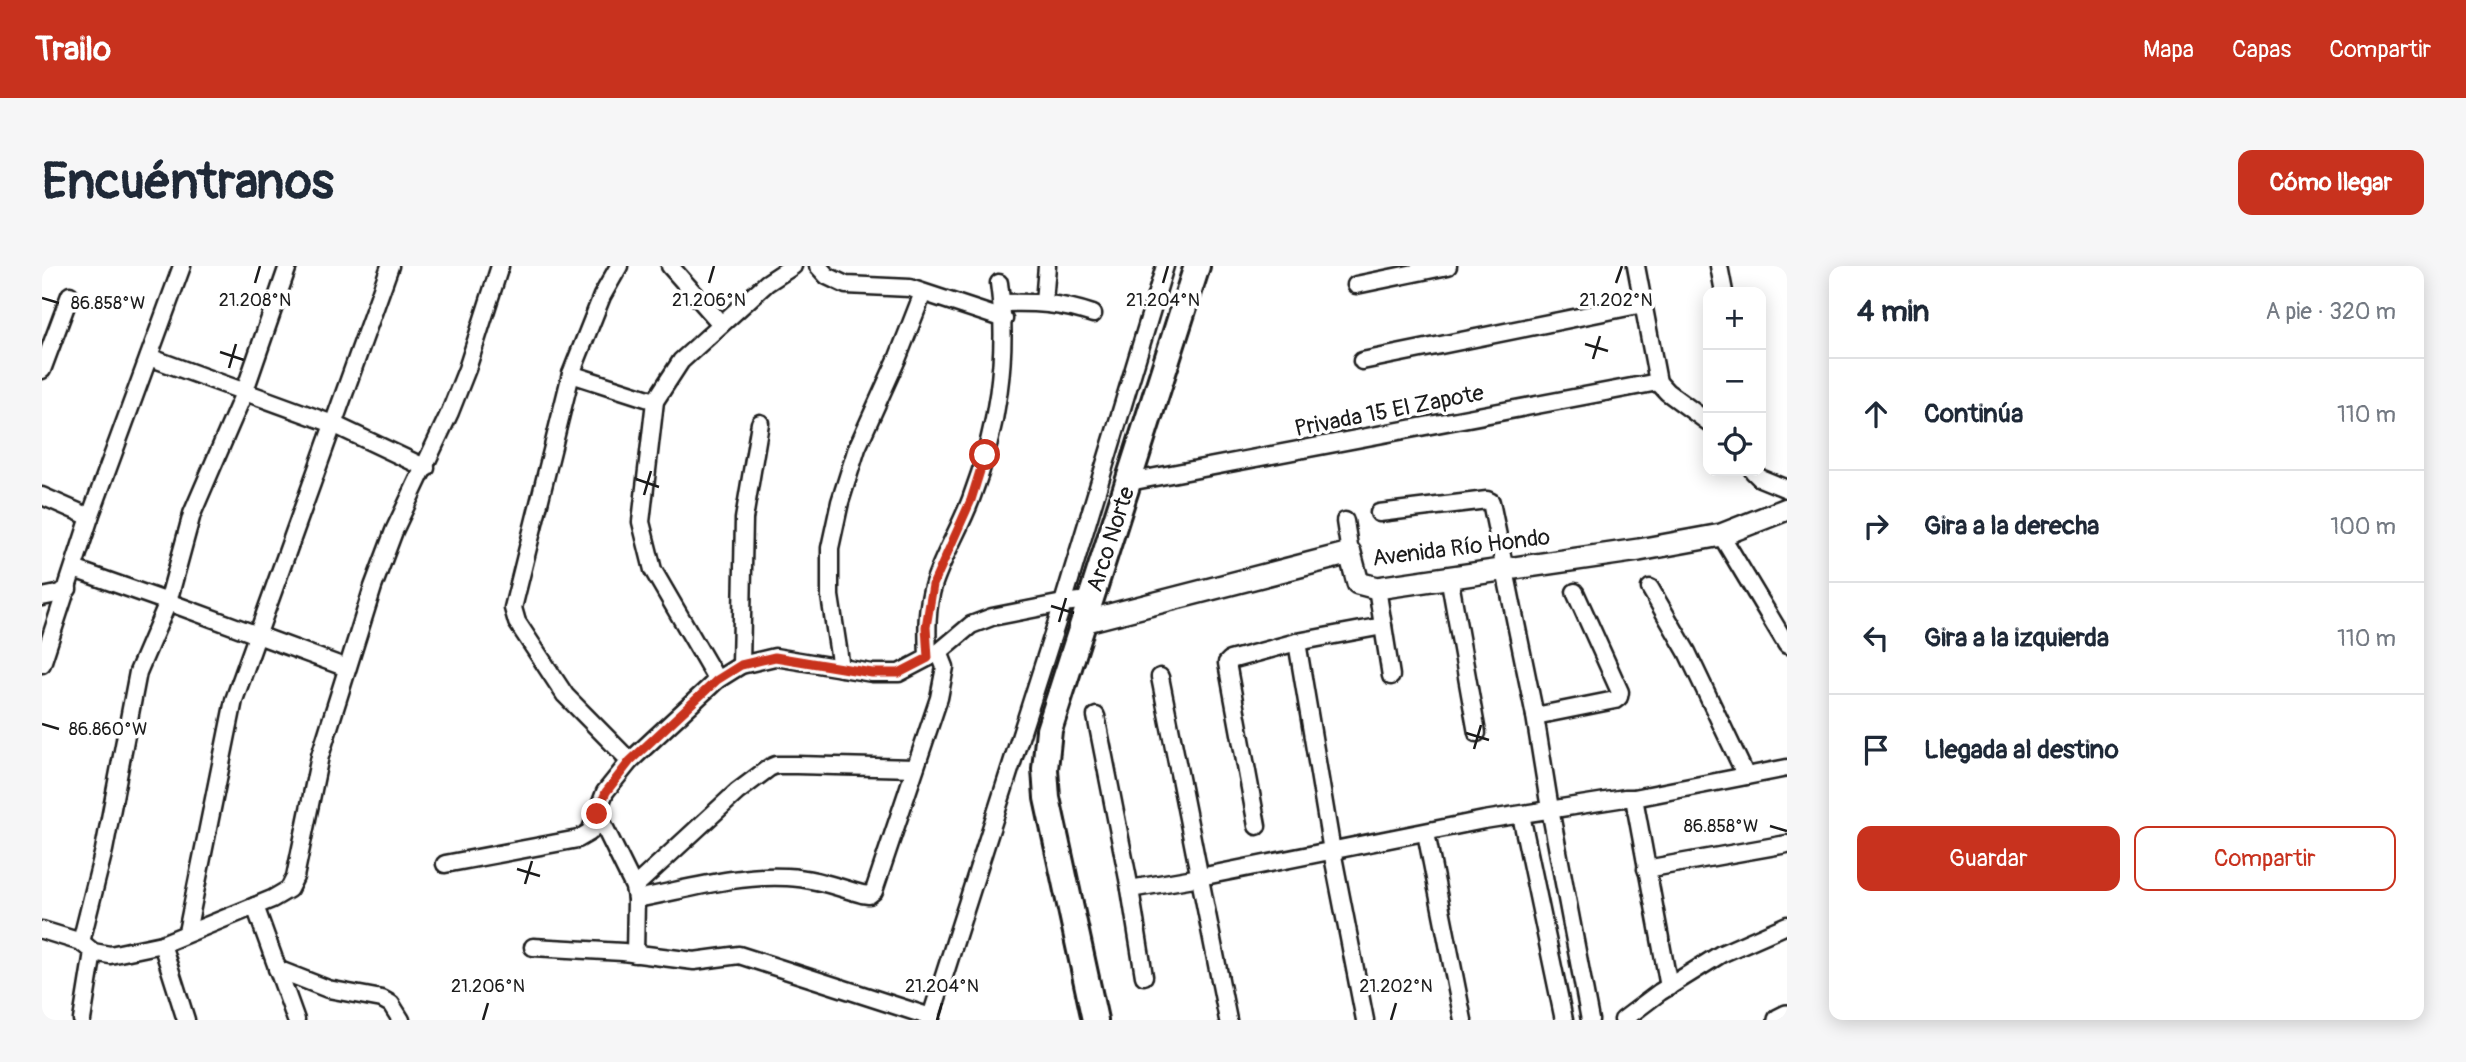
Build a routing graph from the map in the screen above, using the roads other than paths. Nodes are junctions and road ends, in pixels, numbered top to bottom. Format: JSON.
{"nodes":[{"id":1,"x":182,"y":266,"type":"edge"},
{"id":2,"x":288,"y":266,"type":"edge"},
{"id":3,"x":390,"y":266,"type":"edge"},
{"id":4,"x":500,"y":266,"type":"edge"},
{"id":5,"x":619,"y":266,"type":"edge"},
{"id":6,"x":670,"y":266,"type":"edge"},
{"id":7,"x":793,"y":266,"type":"edge"},
{"id":8,"x":818,"y":266,"type":"edge"},
{"id":9,"x":1048,"y":266,"type":"edge"},
{"id":10,"x":1165,"y":266,"type":"edge"},
{"id":11,"x":1197,"y":266,"type":"edge"},
{"id":12,"x":1448,"y":266,"type":"edge"},
{"id":13,"x":1636,"y":266,"type":"edge"},
{"id":14,"x":1719,"y":266,"type":"edge"},
{"id":15,"x":999,"y":283,"type":"dead end"},
{"id":16,"x":1356,"y":285,"type":"dead end"},
{"id":17,"x":1723,"y":287,"type":"edge"},
{"id":18,"x":923,"y":293,"type":"junction"},
{"id":19,"x":70,"y":295,"type":"dead end"},
{"id":20,"x":1044,"y":302,"type":"junction"},
{"id":21,"x":1643,"y":304,"type":"junction"},
{"id":22,"x":1003,"y":311,"type":"junction"},
{"id":23,"x":1093,"y":314,"type":"dead end"},
{"id":24,"x":721,"y":324,"type":"junction"},
{"id":25,"x":149,"y":357,"type":"junction"},
{"id":26,"x":1362,"y":361,"type":"dead end"},
{"id":27,"x":42,"y":370,"type":"edge"},
{"id":28,"x":571,"y":374,"type":"junction"},
{"id":29,"x":1662,"y":387,"type":"junction"},
{"id":30,"x":244,"y":393,"type":"junction"},
{"id":31,"x":655,"y":401,"type":"junction"},
{"id":32,"x":1703,"y":418,"type":"edge"},
{"id":33,"x":760,"y":423,"type":"dead end"},
{"id":34,"x":333,"y":424,"type":"junction"},
{"id":35,"x":426,"y":468,"type":"junction"},
{"id":36,"x":1758,"y":476,"type":"edge"},
{"id":37,"x":1129,"y":482,"type":"junction"},
{"id":38,"x":1787,"y":489,"type":"edge"},
{"id":39,"x":42,"y":496,"type":"edge"},
{"id":40,"x":1787,"y":509,"type":"edge"},
{"id":41,"x":1379,"y":513,"type":"dead end"},
{"id":42,"x":90,"y":517,"type":"junction"},
{"id":43,"x":1345,"y":522,"type":"dead end"},
{"id":44,"x":1721,"y":535,"type":"junction"},
{"id":45,"x":1350,"y":553,"type":"junction"},
{"id":46,"x":74,"y":569,"type":"junction"},
{"id":47,"x":1506,"y":570,"type":"junction"},
{"id":48,"x":1449,"y":576,"type":"junction"},
{"id":49,"x":1377,"y":588,"type":"junction"},
{"id":50,"x":68,"y":589,"type":"junction"},
{"id":51,"x":1650,"y":589,"type":"dead end"},
{"id":52,"x":1575,"y":592,"type":"dead end"},
{"id":53,"x":42,"y":597,"type":"edge"},
{"id":54,"x":168,"y":601,"type":"junction"},
{"id":55,"x":1063,"y":603,"type":"junction"},
{"id":56,"x":1086,"y":611,"type":"junction"},
{"id":57,"x":1383,"y":625,"type":"junction"},
{"id":58,"x":258,"y":634,"type":"junction"},
{"id":59,"x":1297,"y":642,"type":"junction"},
{"id":60,"x":1787,"y":645,"type":"edge"},
{"id":61,"x":934,"y":655,"type":"junction"},
{"id":62,"x":42,"y":664,"type":"edge"},
{"id":63,"x":741,"y":665,"type":"junction"},
{"id":64,"x":347,"y":668,"type":"junction"},
{"id":65,"x":841,"y":668,"type":"junction"},
{"id":66,"x":1391,"y":676,"type":"dead end"},
{"id":67,"x":1160,"y":677,"type":"dead end"},
{"id":68,"x":717,"y":680,"type":"junction"},
{"id":69,"x":1096,"y":716,"type":"dead end"},
{"id":70,"x":1535,"y":716,"type":"junction"},
{"id":71,"x":1477,"y":733,"type":"dead end"},
{"id":72,"x":630,"y":761,"type":"junction"},
{"id":73,"x":915,"y":768,"type":"junction"},
{"id":74,"x":1787,"y":768,"type":"edge"},
{"id":75,"x":1746,"y":776,"type":"junction"},
{"id":76,"x":1634,"y":798,"type":"junction"},
{"id":77,"x":1550,"y":809,"type":"junction"},
{"id":78,"x":597,"y":814,"type":"junction"},
{"id":79,"x":1521,"y":815,"type":"junction"},
{"id":80,"x":1257,"y":826,"type":"dead end"},
{"id":81,"x":1426,"y":833,"type":"junction"},
{"id":82,"x":1785,"y":847,"type":"edge"},
{"id":83,"x":1332,"y":851,"type":"junction"},
{"id":84,"x":445,"y":864,"type":"dead end"},
{"id":85,"x":1646,"y":870,"type":"junction"},
{"id":86,"x":1200,"y":877,"type":"junction"},
{"id":87,"x":1130,"y":889,"type":"junction"},
{"id":88,"x":635,"y":893,"type":"junction"},
{"id":89,"x":255,"y":906,"type":"junction"},
{"id":90,"x":1787,"y":925,"type":"edge"},
{"id":91,"x":42,"y":930,"type":"edge"},
{"id":92,"x":187,"y":932,"type":"junction"},
{"id":93,"x":162,"y":944,"type":"junction"},
{"id":94,"x":87,"y":947,"type":"junction"},
{"id":95,"x":533,"y":947,"type":"dead end"},
{"id":96,"x":635,"y":954,"type":"junction"},
{"id":97,"x":277,"y":969,"type":"junction"},
{"id":98,"x":1144,"y":976,"type":"dead end"},
{"id":99,"x":1669,"y":987,"type":"junction"},
{"id":100,"x":1787,"y":1016,"type":"edge"},
{"id":101,"x":931,"y":1019,"type":"edge"},
{"id":102,"x":82,"y":1020,"type":"edge"},
{"id":103,"x":186,"y":1020,"type":"edge"},
{"id":104,"x":296,"y":1020,"type":"edge"},
{"id":105,"x":401,"y":1020,"type":"edge"},
{"id":106,"x":1095,"y":1020,"type":"edge"},
{"id":107,"x":1228,"y":1020,"type":"edge"},
{"id":108,"x":1365,"y":1020,"type":"edge"},
{"id":109,"x":1463,"y":1020,"type":"edge"},
{"id":110,"x":1564,"y":1020,"type":"edge"},
{"id":111,"x":1590,"y":1020,"type":"edge"},
{"id":112,"x":1623,"y":1020,"type":"edge"},
{"id":113,"x":1780,"y":1020,"type":"edge"}],
"edges":[{"from":1,"to":25,"type":"street"},
{"from":2,"to":30,"type":"street"},
{"from":3,"to":34,"type":"street"},
{"from":4,"to":35,"type":"street"},
{"from":5,"to":28,"type":"street"},
{"from":6,"to":24,"type":"street"},
{"from":7,"to":24,"type":"street"},
{"from":8,"to":18,"type":"street"},
{"from":9,"to":20,"type":"street"},
{"from":10,"to":55,"type":"street"},
{"from":11,"to":37,"type":"main road","name":"Arco Norte"},
{"from":12,"to":16,"type":"street"},
{"from":13,"to":21,"type":"street"},
{"from":14,"to":17,"type":"street"},
{"from":15,"to":22,"type":"street"},
{"from":18,"to":22,"type":"street"},
{"from":18,"to":65,"type":"street"},
{"from":19,"to":27,"type":"street"},
{"from":20,"to":22,"type":"street"},
{"from":20,"to":23,"type":"street"},
{"from":21,"to":26,"type":"street"},
{"from":21,"to":29,"type":"street"},
{"from":22,"to":61,"type":"street"},
{"from":24,"to":31,"type":"street"},
{"from":25,"to":30,"type":"street"},
{"from":25,"to":42,"type":"street"},
{"from":28,"to":31,"type":"street"},
{"from":28,"to":72,"type":"street"},
{"from":29,"to":32,"type":"street"},
{"from":29,"to":37,"type":"street","name":"Privada 15 El Zapote"},
{"from":30,"to":34,"type":"street"},
{"from":30,"to":54,"type":"street"},
{"from":31,"to":68,"type":"street"},
{"from":33,"to":63,"type":"street"},
{"from":34,"to":35,"type":"street"},
{"from":34,"to":58,"type":"street"},
{"from":35,"to":64,"type":"street"},
{"from":36,"to":38,"type":"street"},
{"from":37,"to":56,"type":"main road","name":"Arco Norte"},
{"from":39,"to":42,"type":"street"},
{"from":40,"to":44,"type":"main road","name":"Avenida Río Hondo"},
{"from":41,"to":47,"type":"street"},
{"from":42,"to":46,"type":"street"},
{"from":43,"to":45,"type":"street"},
{"from":44,"to":47,"type":"main road","name":"Avenida Río Hondo"},
{"from":44,"to":60,"type":"street"},
{"from":45,"to":49,"type":"main road","name":"Avenida Río Hondo"},
{"from":45,"to":56,"type":"main road","name":"Avenida Río Hondo"},
{"from":46,"to":50,"type":"street"},
{"from":46,"to":54,"type":"street"},
{"from":47,"to":48,"type":"main road","name":"Avenida Río Hondo"},
{"from":47,"to":70,"type":"street"},
{"from":48,"to":49,"type":"main road","name":"Avenida Río Hondo"},
{"from":48,"to":71,"type":"street"},
{"from":49,"to":57,"type":"street"},
{"from":50,"to":53,"type":"street"},
{"from":50,"to":62,"type":"street"},
{"from":51,"to":75,"type":"street"},
{"from":52,"to":70,"type":"street"},
{"from":54,"to":58,"type":"street"},
{"from":54,"to":94,"type":"street"},
{"from":55,"to":56,"type":"street"},
{"from":55,"to":61,"type":"street"},
{"from":55,"to":101,"type":"street"},
{"from":56,"to":106,"type":"main road","name":"Arco Norte"},
{"from":57,"to":59,"type":"street"},
{"from":57,"to":66,"type":"street"},
{"from":58,"to":64,"type":"street"},
{"from":58,"to":92,"type":"street"},
{"from":59,"to":80,"type":"street"},
{"from":59,"to":83,"type":"street"},
{"from":61,"to":65,"type":"street"},
{"from":61,"to":73,"type":"street"},
{"from":63,"to":65,"type":"street"},
{"from":63,"to":68,"type":"street"},
{"from":64,"to":89,"type":"street"},
{"from":67,"to":86,"type":"street"},
{"from":68,"to":72,"type":"street"},
{"from":69,"to":87,"type":"street"},
{"from":70,"to":77,"type":"street"},
{"from":72,"to":78,"type":"street"},
{"from":73,"to":88,"type":"street"},
{"from":73,"to":88,"type":"street"},
{"from":74,"to":75,"type":"street"},
{"from":75,"to":76,"type":"street"},
{"from":76,"to":77,"type":"street"},
{"from":76,"to":85,"type":"street"},
{"from":77,"to":79,"type":"street"},
{"from":77,"to":111,"type":"street"},
{"from":78,"to":84,"type":"street"},
{"from":78,"to":88,"type":"street"},
{"from":79,"to":81,"type":"street"},
{"from":79,"to":110,"type":"street"},
{"from":81,"to":83,"type":"street"},
{"from":81,"to":109,"type":"street"},
{"from":82,"to":85,"type":"street"},
{"from":83,"to":86,"type":"street"},
{"from":83,"to":108,"type":"street"},
{"from":85,"to":99,"type":"street"},
{"from":86,"to":87,"type":"street"},
{"from":86,"to":107,"type":"street"},
{"from":87,"to":98,"type":"street"},
{"from":88,"to":96,"type":"street"},
{"from":89,"to":92,"type":"street"},
{"from":89,"to":97,"type":"street"},
{"from":90,"to":99,"type":"street"},
{"from":91,"to":94,"type":"street"},
{"from":92,"to":93,"type":"street"},
{"from":93,"to":94,"type":"street"},
{"from":93,"to":103,"type":"street"},
{"from":94,"to":102,"type":"street"},
{"from":95,"to":96,"type":"street"},
{"from":96,"to":101,"type":"street"},
{"from":97,"to":104,"type":"street"},
{"from":97,"to":105,"type":"street"},
{"from":99,"to":112,"type":"street"},
{"from":100,"to":113,"type":"main road"}]}
